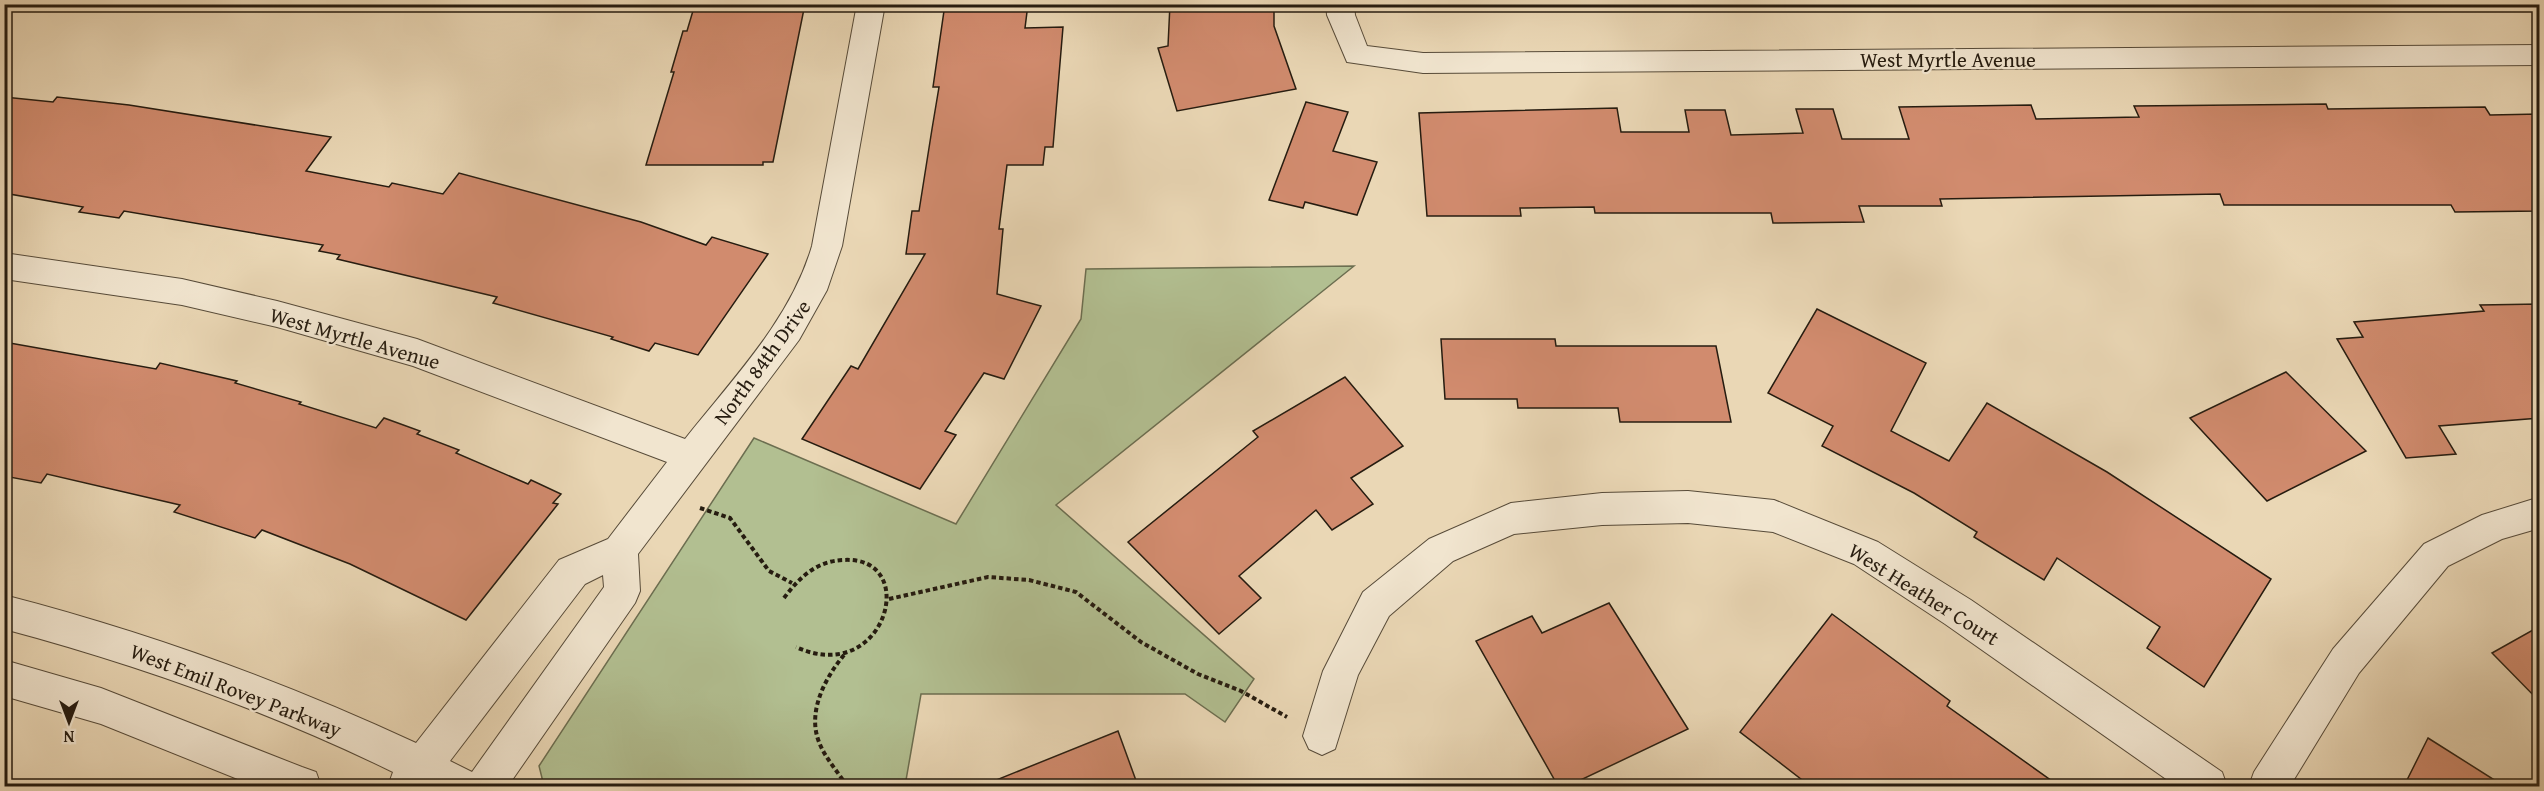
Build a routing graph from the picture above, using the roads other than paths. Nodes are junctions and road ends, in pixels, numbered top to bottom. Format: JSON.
{"nodes":[{"id":1,"x":871,"y":4,"type":"edge"},
{"id":2,"x":1340,"y":4,"type":"edge"},
{"id":3,"x":2540,"y":55,"type":"edge"},
{"id":4,"x":4,"y":266,"type":"edge"},
{"id":5,"x":693,"y":457,"type":"junction"},
{"id":6,"x":2540,"y":512,"type":"edge"},
{"id":7,"x":620,"y":550,"type":"junction"},
{"id":8,"x":4,"y":612,"type":"edge"},
{"id":9,"x":4,"y":678,"type":"edge"},
{"id":10,"x":1322,"y":736,"type":"road end"},
{"id":11,"x":415,"y":777,"type":"edge"},
{"id":12,"x":302,"y":786,"type":"edge"},
{"id":13,"x":460,"y":786,"type":"edge"},
{"id":14,"x":485,"y":786,"type":"edge"},
{"id":15,"x":2208,"y":786,"type":"edge"},
{"id":16,"x":2268,"y":786,"type":"edge"}],
"edges":[{"from":1,"to":5,"type":"street","name":"North 84th Drive"},
{"from":2,"to":3,"type":"street","name":"West Myrtle Avenue"},
{"from":4,"to":5,"type":"street","name":"West Myrtle Avenue"},
{"from":5,"to":7,"type":"street","name":"North 84th Drive"},
{"from":6,"to":16,"type":"street"},
{"from":7,"to":11,"type":"street","name":"North 84th Drive"},
{"from":7,"to":14,"type":"street"},
{"from":8,"to":11,"type":"street","name":"West Emil Rovey Parkway"},
{"from":9,"to":12,"type":"street"},
{"from":10,"to":15,"type":"street","name":"West Heather Court"},
{"from":11,"to":13,"type":"street","name":"West Emil Rovey Parkway"}]}
